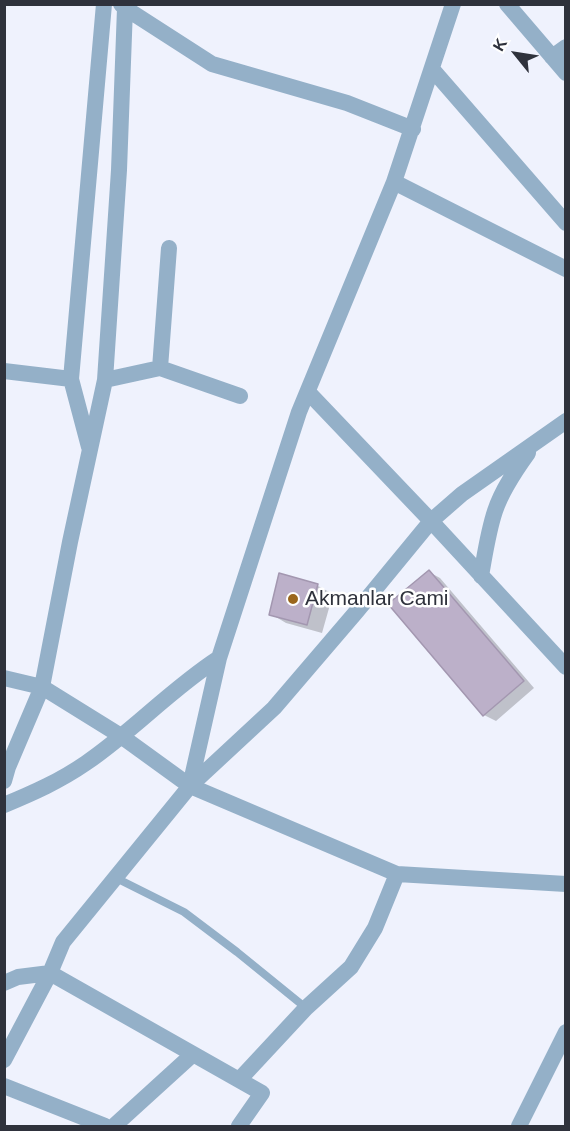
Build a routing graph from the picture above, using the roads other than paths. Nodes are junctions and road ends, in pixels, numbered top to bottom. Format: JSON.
{"nodes":[{"id":1,"x":104,"y":4,"type":"edge"},
{"id":2,"x":453,"y":4,"type":"edge"},
{"id":3,"x":507,"y":4,"type":"edge"},
{"id":4,"x":123,"y":6,"type":"edge"},
{"id":5,"x":559,"y":52,"type":"edge"},
{"id":6,"x":432,"y":69,"type":"junction"},
{"id":7,"x":566,"y":73,"type":"edge"},
{"id":8,"x":413,"y":129,"type":"junction"},
{"id":9,"x":394,"y":182,"type":"junction"},
{"id":10,"x":566,"y":223,"type":"edge"},
{"id":11,"x":169,"y":248,"type":"dead end"},
{"id":12,"x":566,"y":269,"type":"edge"},
{"id":13,"x":160,"y":368,"type":"junction"},
{"id":14,"x":4,"y":371,"type":"edge"},
{"id":15,"x":71,"y":379,"type":"junction"},
{"id":16,"x":105,"y":380,"type":"junction"},
{"id":17,"x":308,"y":392,"type":"junction"},
{"id":18,"x":240,"y":396,"type":"dead end"},
{"id":19,"x":563,"y":427,"type":"edge"},
{"id":20,"x":534,"y":443,"type":"junction"},
{"id":21,"x":90,"y":450,"type":"junction"},
{"id":22,"x":431,"y":521,"type":"junction"},
{"id":23,"x":482,"y":576,"type":"junction"},
{"id":24,"x":219,"y":658,"type":"junction"},
{"id":25,"x":566,"y":667,"type":"edge"},
{"id":26,"x":4,"y":678,"type":"edge"},
{"id":27,"x":42,"y":687,"type":"junction"},
{"id":28,"x":121,"y":736,"type":"junction"},
{"id":29,"x":4,"y":781,"type":"edge"},
{"id":30,"x":190,"y":786,"type":"junction"},
{"id":31,"x":4,"y":805,"type":"edge"},
{"id":32,"x":398,"y":874,"type":"junction"},
{"id":33,"x":116,"y":878,"type":"junction"},
{"id":34,"x":566,"y":884,"type":"edge"},
{"id":35,"x":50,"y":973,"type":"junction"},
{"id":36,"x":4,"y":983,"type":"edge"},
{"id":37,"x":306,"y":1008,"type":"junction"},
{"id":38,"x":566,"y":1032,"type":"edge"},
{"id":39,"x":192,"y":1055,"type":"junction"},
{"id":40,"x":4,"y":1060,"type":"edge"},
{"id":41,"x":239,"y":1080,"type":"junction"},
{"id":42,"x":4,"y":1086,"type":"edge"},
{"id":43,"x":105,"y":1126,"type":"edge"},
{"id":44,"x":114,"y":1126,"type":"edge"},
{"id":45,"x":239,"y":1126,"type":"edge"},
{"id":46,"x":519,"y":1126,"type":"edge"}],
"edges":[{"from":1,"to":15,"type":"street"},
{"from":2,"to":6,"type":"street"},
{"from":3,"to":5,"type":"street"},
{"from":4,"to":8,"type":"street"},
{"from":4,"to":16,"type":"street"},
{"from":5,"to":7,"type":"street"},
{"from":6,"to":8,"type":"street"},
{"from":6,"to":10,"type":"street"},
{"from":8,"to":9,"type":"street"},
{"from":9,"to":12,"type":"street"},
{"from":9,"to":17,"type":"street"},
{"from":11,"to":13,"type":"street"},
{"from":13,"to":16,"type":"street"},
{"from":13,"to":18,"type":"street"},
{"from":14,"to":15,"type":"street"},
{"from":15,"to":21,"type":"street"},
{"from":16,"to":21,"type":"street"},
{"from":17,"to":22,"type":"street"},
{"from":17,"to":24,"type":"street"},
{"from":19,"to":20,"type":"street"},
{"from":20,"to":22,"type":"street"},
{"from":20,"to":23,"type":"street"},
{"from":21,"to":27,"type":"street"},
{"from":22,"to":23,"type":"street"},
{"from":22,"to":30,"type":"street"},
{"from":23,"to":25,"type":"street"},
{"from":24,"to":28,"type":"street"},
{"from":24,"to":30,"type":"street"},
{"from":26,"to":27,"type":"street"},
{"from":27,"to":28,"type":"street"},
{"from":27,"to":29,"type":"street"},
{"from":28,"to":30,"type":"street"},
{"from":28,"to":31,"type":"street"},
{"from":30,"to":32,"type":"street"},
{"from":30,"to":33,"type":"street"},
{"from":32,"to":34,"type":"street"},
{"from":32,"to":37,"type":"street"},
{"from":33,"to":35,"type":"street"},
{"from":33,"to":37,"type":"lane"},
{"from":35,"to":36,"type":"street"},
{"from":35,"to":39,"type":"street"},
{"from":35,"to":40,"type":"street"},
{"from":37,"to":41,"type":"street"},
{"from":38,"to":46,"type":"street"},
{"from":39,"to":41,"type":"street"},
{"from":39,"to":44,"type":"street"},
{"from":41,"to":45,"type":"street"},
{"from":42,"to":43,"type":"street"}]}
